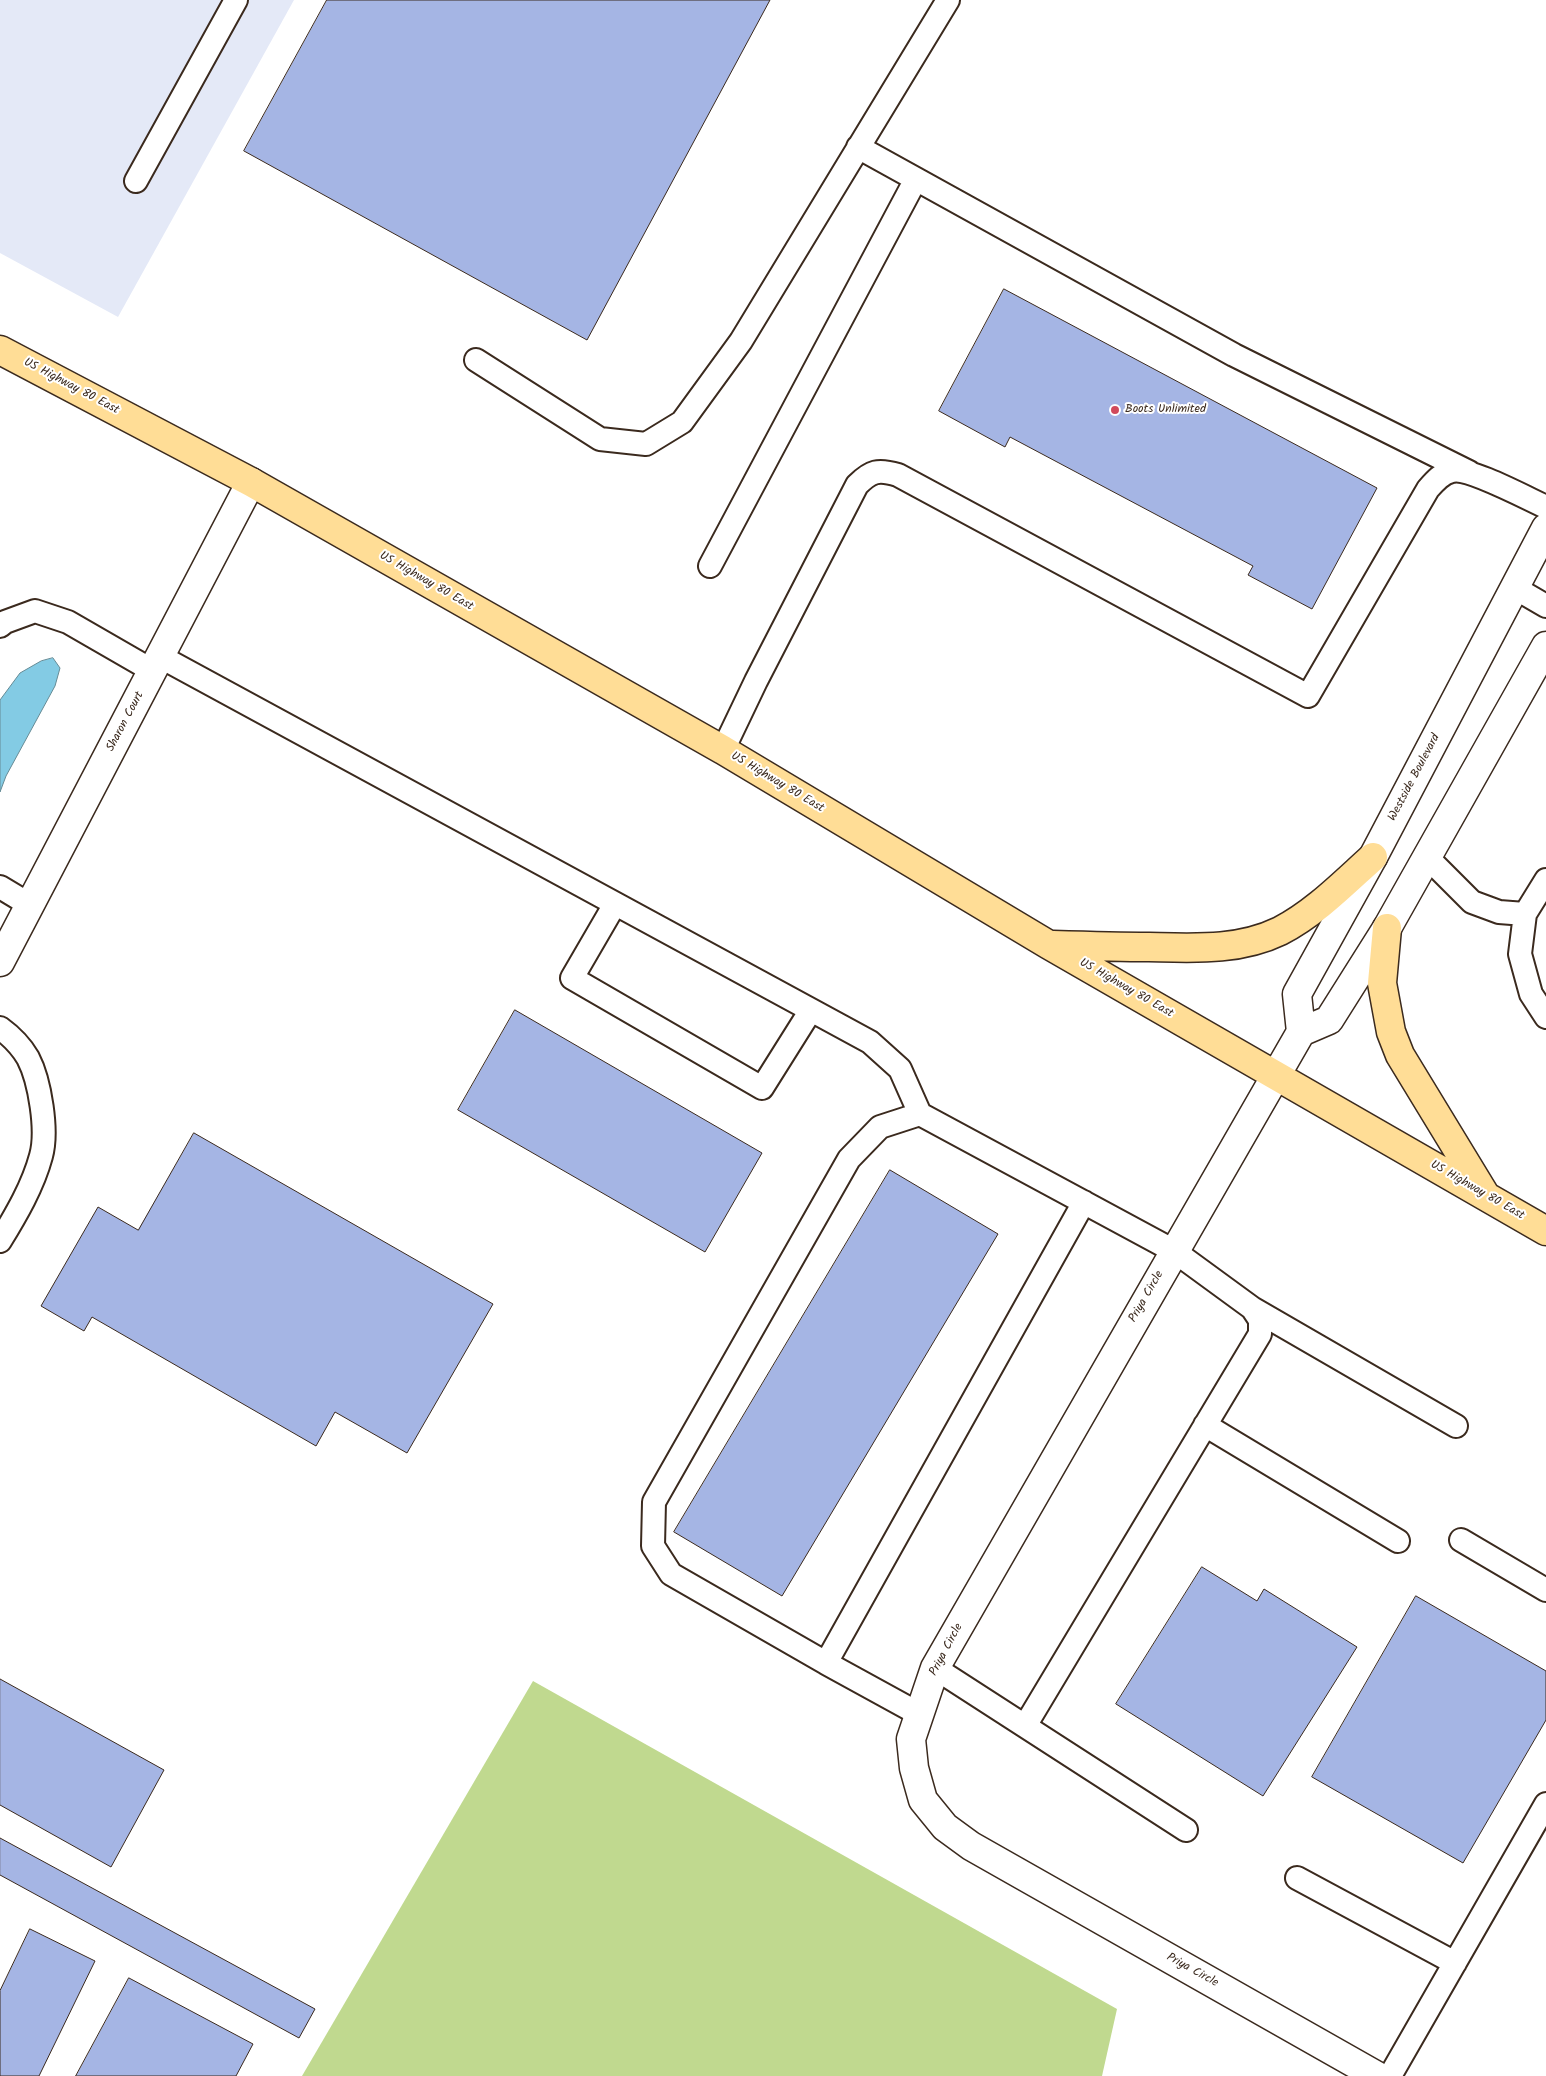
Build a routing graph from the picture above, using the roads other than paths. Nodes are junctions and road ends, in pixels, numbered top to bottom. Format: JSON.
{"nodes":[{"id":1,"x":236,"y":0,"type":"edge"},
{"id":2,"x":948,"y":0,"type":"edge"},
{"id":3,"x":858,"y":147,"type":"junction"},
{"id":4,"x":916,"y":179,"type":"junction"},
{"id":5,"x":136,"y":181,"type":"dead end"},
{"id":6,"x":0,"y":350,"type":"edge"},
{"id":7,"x":476,"y":360,"type":"dead end"},
{"id":8,"x":1470,"y":472,"type":"junction"},
{"id":9,"x":251,"y":482,"type":"junction"},
{"id":10,"x":1546,"y":507,"type":"edge"},
{"id":11,"x":1546,"y":528,"type":"edge"},
{"id":12,"x":710,"y":566,"type":"dead end"},
{"id":13,"x":1514,"y":588,"type":"junction"},
{"id":14,"x":1546,"y":606,"type":"edge"},
{"id":15,"x":0,"y":626,"type":"edge"},
{"id":16,"x":1546,"y":646,"type":"edge"},
{"id":17,"x":157,"y":664,"type":"junction"},
{"id":18,"x":723,"y":750,"type":"junction"},
{"id":19,"x":1427,"y":857,"type":"junction"},
{"id":20,"x":1373,"y":858,"type":"junction"},
{"id":21,"x":1546,"y":880,"type":"edge"},
{"id":22,"x":0,"y":887,"type":"edge"},
{"id":23,"x":615,"y":904,"type":"junction"},
{"id":24,"x":30,"y":905,"type":"junction"},
{"id":25,"x":1525,"y":914,"type":"junction"},
{"id":26,"x":1387,"y":928,"type":"junction"},
{"id":27,"x":1049,"y":945,"type":"junction"},
{"id":28,"x":0,"y":962,"type":"edge"},
{"id":29,"x":811,"y":1010,"type":"junction"},
{"id":30,"x":1546,"y":1017,"type":"edge"},
{"id":31,"x":0,"y":1028,"type":"edge"},
{"id":32,"x":1301,"y":1032,"type":"junction"},
{"id":33,"x":1276,"y":1074,"type":"junction"},
{"id":34,"x":920,"y":1114,"type":"junction"},
{"id":35,"x":1486,"y":1196,"type":"junction"},
{"id":36,"x":1084,"y":1202,"type":"junction"},
{"id":37,"x":1546,"y":1231,"type":"edge"},
{"id":38,"x":0,"y":1241,"type":"edge"},
{"id":39,"x":1174,"y":1251,"type":"junction"},
{"id":40,"x":1252,"y":1308,"type":"junction"},
{"id":41,"x":1205,"y":1425,"type":"junction"},
{"id":42,"x":1456,"y":1426,"type":"dead end"},
{"id":43,"x":1461,"y":1540,"type":"dead end"},
{"id":44,"x":1398,"y":1541,"type":"dead end"},
{"id":45,"x":1546,"y":1590,"type":"edge"},
{"id":46,"x":826,"y":1663,"type":"junction"},
{"id":47,"x":935,"y":1668,"type":"junction"},
{"id":48,"x":920,"y":1714,"type":"junction"},
{"id":49,"x":1025,"y":1726,"type":"junction"},
{"id":50,"x":1546,"y":1804,"type":"edge"},
{"id":51,"x":1186,"y":1830,"type":"dead end"},
{"id":52,"x":1297,"y":1878,"type":"dead end"},
{"id":53,"x":1455,"y":1964,"type":"junction"},
{"id":54,"x":1377,"y":2076,"type":"edge"},
{"id":55,"x":1390,"y":2076,"type":"edge"}],
"edges":[{"from":1,"to":5,"type":"lane"},
{"from":2,"to":3,"type":"lane"},
{"from":3,"to":4,"type":"lane"},
{"from":3,"to":7,"type":"lane"},
{"from":4,"to":8,"type":"lane"},
{"from":4,"to":12,"type":"lane"},
{"from":6,"to":9,"type":"main road","name":"US Highway 80 East"},
{"from":8,"to":10,"type":"lane"},
{"from":8,"to":18,"type":"lane"},
{"from":9,"to":17,"type":"street","name":"Sharon Court"},
{"from":9,"to":18,"type":"main road","name":"US Highway 80 East"},
{"from":11,"to":13,"type":"street","name":"Westside Boulevard"},
{"from":13,"to":14,"type":"lane"},
{"from":13,"to":20,"type":"street","name":"Westside Boulevard"},
{"from":15,"to":17,"type":"lane"},
{"from":16,"to":19,"type":"street"},
{"from":17,"to":23,"type":"lane"},
{"from":17,"to":24,"type":"street","name":"Sharon Court"},
{"from":18,"to":27,"type":"main road","name":"US Highway 80 East"},
{"from":19,"to":25,"type":"lane"},
{"from":19,"to":26,"type":"street"},
{"from":20,"to":27,"type":"main road"},
{"from":20,"to":32,"type":"street","name":"Westside Boulevard"},
{"from":21,"to":25,"type":"lane"},
{"from":22,"to":24,"type":"lane"},
{"from":23,"to":29,"type":"lane"},
{"from":23,"to":29,"type":"lane"},
{"from":24,"to":28,"type":"street","name":"Sharon Court"},
{"from":25,"to":30,"type":"lane"},
{"from":26,"to":32,"type":"street"},
{"from":26,"to":35,"type":"main road"},
{"from":27,"to":33,"type":"main road","name":"US Highway 80 East"},
{"from":29,"to":34,"type":"lane"},
{"from":31,"to":38,"type":"lane"},
{"from":32,"to":33,"type":"street"},
{"from":33,"to":35,"type":"main road","name":"US Highway 80 East"},
{"from":33,"to":39,"type":"street","name":"Priya Circle"},
{"from":34,"to":36,"type":"lane"},
{"from":34,"to":46,"type":"lane"},
{"from":35,"to":37,"type":"main road","name":"US Highway 80 East"},
{"from":36,"to":39,"type":"lane"},
{"from":36,"to":46,"type":"lane"},
{"from":39,"to":40,"type":"lane"},
{"from":39,"to":47,"type":"street","name":"Priya Circle"},
{"from":40,"to":41,"type":"lane"},
{"from":40,"to":42,"type":"lane"},
{"from":41,"to":44,"type":"lane"},
{"from":41,"to":49,"type":"lane"},
{"from":43,"to":45,"type":"lane"},
{"from":46,"to":48,"type":"lane"},
{"from":47,"to":48,"type":"street","name":"Priya Circle"},
{"from":47,"to":49,"type":"lane"},
{"from":48,"to":54,"type":"street","name":"Priya Circle"},
{"from":49,"to":51,"type":"lane"},
{"from":50,"to":53,"type":"lane"},
{"from":52,"to":53,"type":"lane"},
{"from":53,"to":55,"type":"lane"}]}
